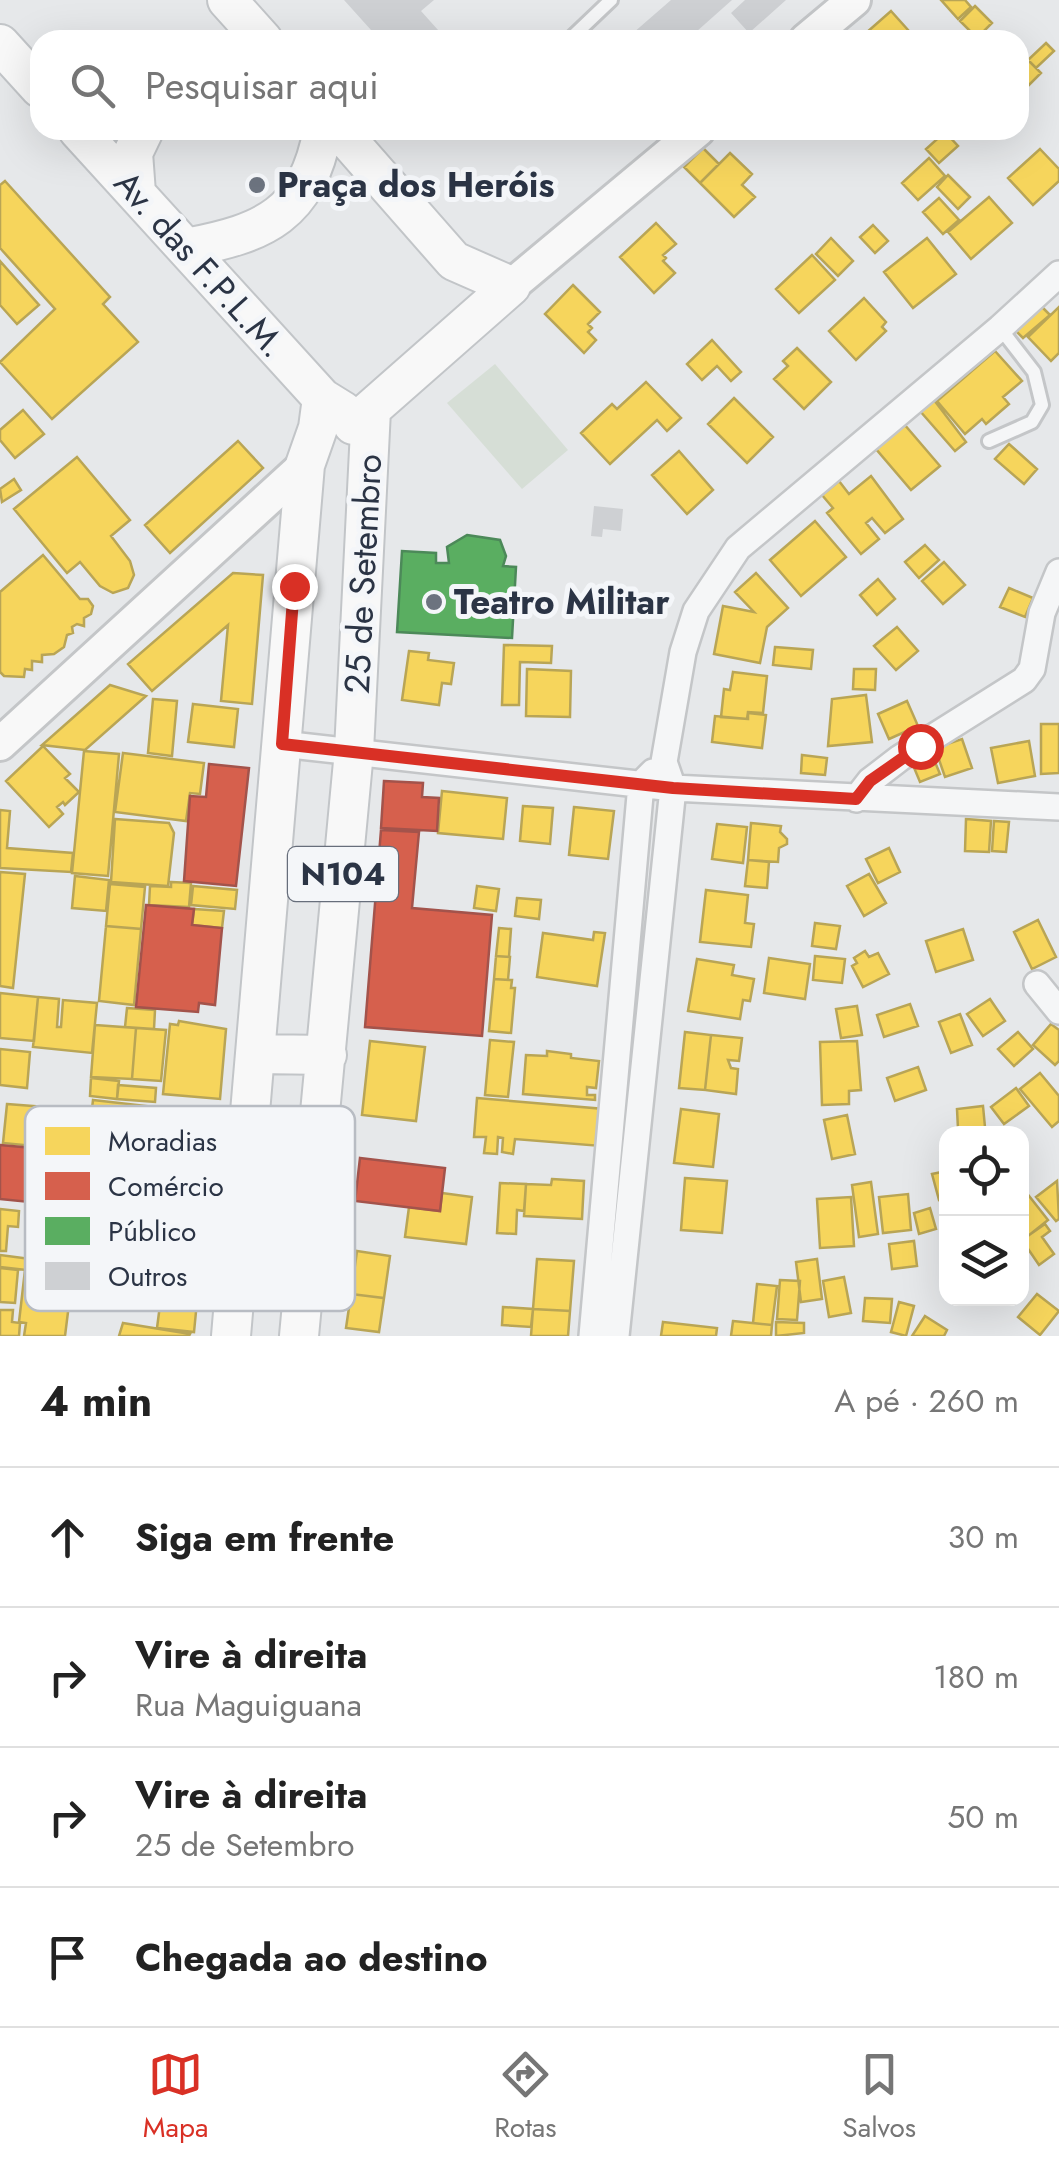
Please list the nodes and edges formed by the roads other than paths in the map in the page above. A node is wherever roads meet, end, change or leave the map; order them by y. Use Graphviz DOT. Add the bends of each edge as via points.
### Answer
graph roads {
  1 [pos="227,0"];
  2 [pos="611,0"];
  3 [pos="854,0"];
  4 [pos="253,30"];
  5 [pos="580,30"];
  6 [pos="818,30"];
  7 [pos="0,44"];
  8 [pos="30,77"];
  9 [pos="87,140"];
  10 [pos="139,140"];
  11 [pos="321,140"];
  12 [pos="348,140"];
  13 [pos="686,140"];
  14 [pos="136,193"];
  15 [pos="186,248"];
  16 [pos="454,260"];
  17 [pos="1059,274"];
  18 [pos="511,286"];
  19 [pos="1000,328"];
  20 [pos="459,330"];
  21 [pos="322,398"];
  22 [pos="371,410"];
  23 [pos="989,441"];
  24 [pos="305,464"];
  25 [pos="1059,572"];
  26 [pos="1047,655"];
  27 [pos="0,744"];
  28 [pos="282,744"];
  29 [pos="354,751"];
  30 [pos="664,762"];
  31 [pos="641,784"];
  32 [pos="673,788"];
  33 [pos="856,799"];
  34 [pos="1059,806"];
  35 [pos="1037,984"];
  36 [pos="1059,1011"];
  37 [pos="256,1054"];
  38 [pos="327,1055"];
  39 [pos="251,1106"];
  40 [pos="322,1106"];
  41 [pos="233,1311"];
  42 [pos="301,1311"];
  43 [pos="231,1336"];
  44 [pos="298,1336"];
  45 [pos="592,1336"];
  46 [pos="616,1336"];
  1 -- 4 [label="main road"];
  2 -- 5 [label="lane"];
  3 -- 6 [label="street"];
  7 -- 8 [label="main road"];
  9 -- 14 [label="main road, Av. das F.P.L.M."];
  10 -- 14 [label="main road" via="133,152"];
  11 -- 15 [label="main road" via="298,198 272,223"];
  12 -- 16 [label="main road"];
  13 -- 18 [label="street"];
  14 -- 15 [label="main road, Av. das F.P.L.M."];
  15 -- 21 [label="main road, Av. das F.P.L.M."];
  16 -- 18 [label="main road"];
  16 -- 20 [label="main road"];
  17 -- 19 [label="street"];
  18 -- 20 [label="main road"];
  19 -- 23 [label="lane" via="1034,372 1042,405 1032,422"];
  19 -- 30 [label="street" via="738,548 696,611"];
  20 -- 22 [label="main road"];
  21 -- 22 [label="main road" via="342,411"];
  21 -- 24 [label="main road, N104"];
  22 -- 24 [label="main road"];
  22 -- 29 [label="main road, 25 de Setembro / N104"];
  24 -- 27 [label="street"];
  24 -- 28 [label="main road, 25 de Setembro / N104"];
  25 -- 26 [label="street" via="1042,613"];
  26 -- 33 [label="street" via="1016,688 900,758"];
  28 -- 29 [label="street"];
  28 -- 37 [label="main road, 25 de Setembro / N104"];
  29 -- 31 [label="street"];
  29 -- 38 [label="main road, 25 de Setembro / N104"];
  30 -- 31 [label="street"];
  30 -- 32 [label="street"];
  31 -- 32 [label="street"];
  31 -- 45 [label="street"];
  32 -- 33 [label="street"];
  32 -- 46 [label="street"];
  33 -- 34 [label="street"];
  35 -- 36 [label="street"];
  37 -- 38 [label="main road"];
  37 -- 39 [label="main road, 25 de Setembro / N104"];
  38 -- 40 [label="main road, 25 de Setembro / N104"];
  41 -- 43 [label="main road, 25 de Setembro / N104"];
  42 -- 44 [label="main road, 25 de Setembro / N104"];
}
